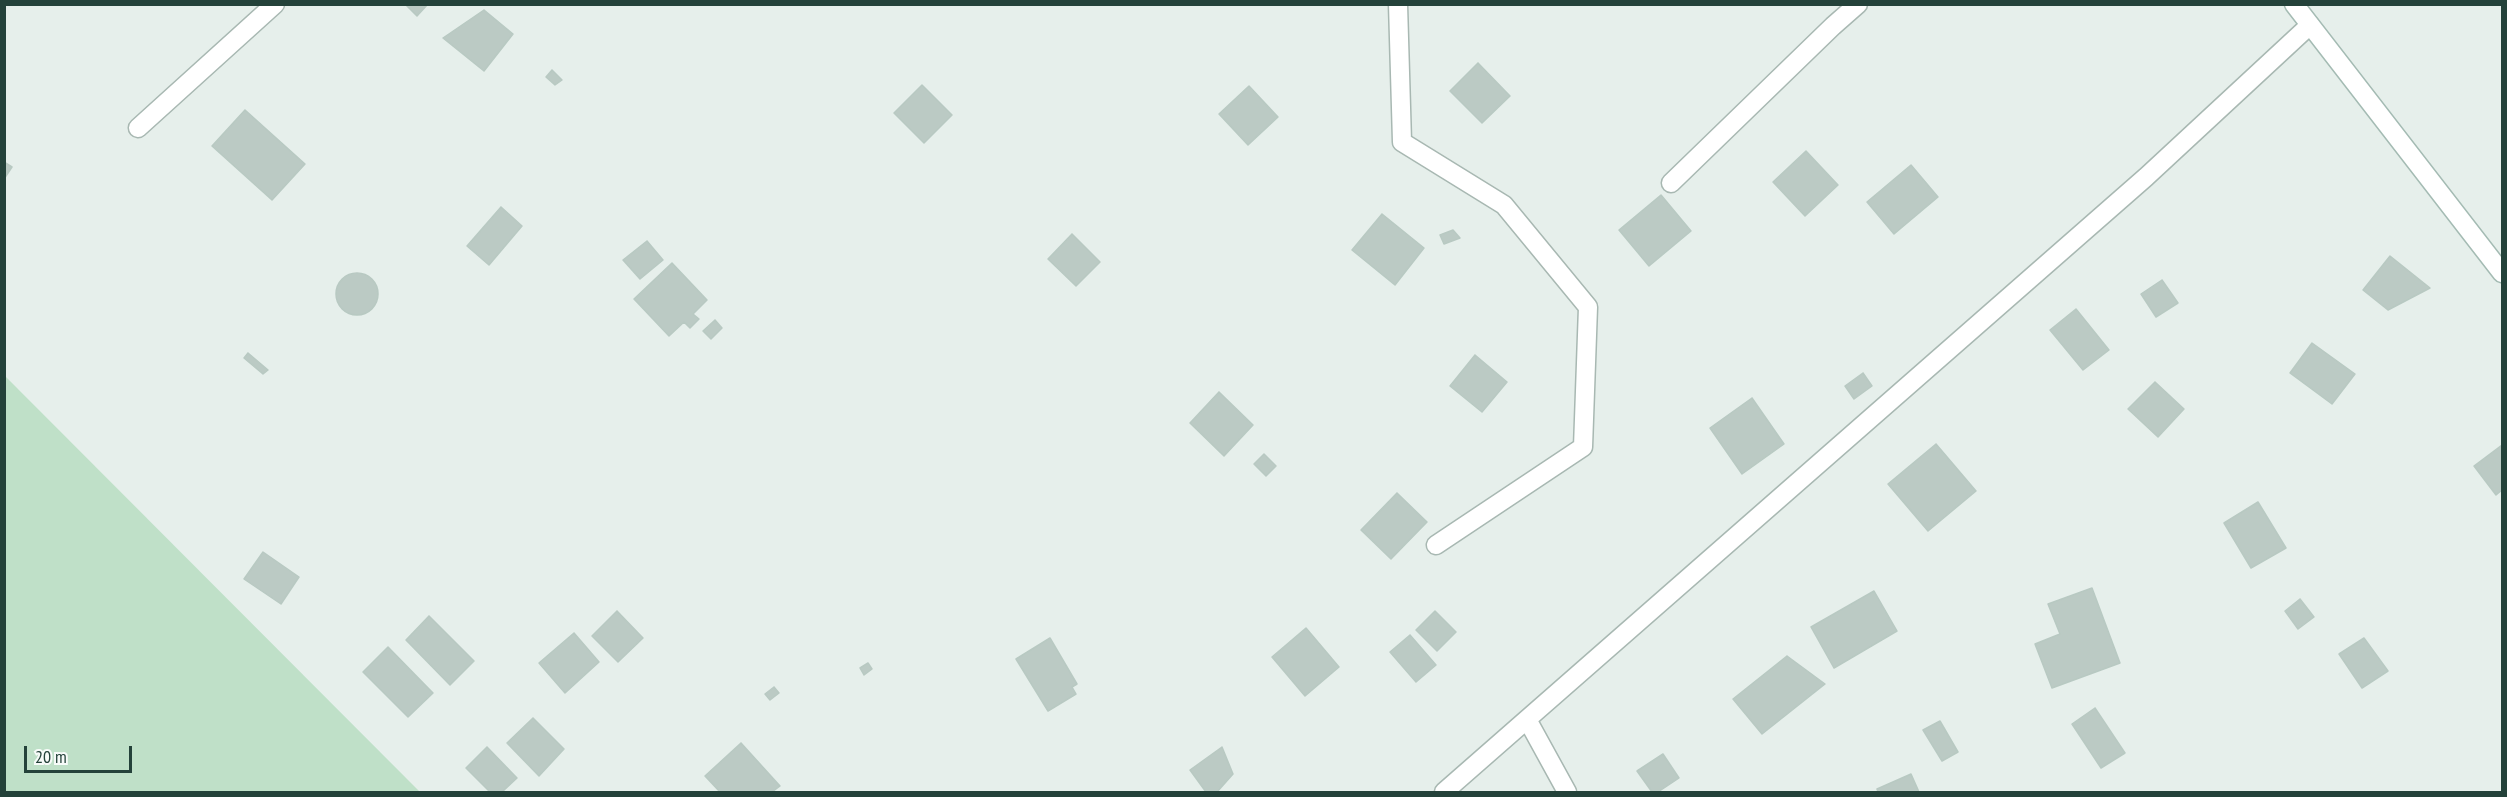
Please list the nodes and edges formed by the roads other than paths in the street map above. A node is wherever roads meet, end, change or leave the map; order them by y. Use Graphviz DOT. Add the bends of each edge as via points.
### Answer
graph roads {
  1 [pos="274,4"];
  2 [pos="1398,4"];
  3 [pos="1858,4"];
  4 [pos="2294,4"];
  5 [pos="2310,25"];
  6 [pos="138,128"];
  7 [pos="1671,183"];
  8 [pos="2502,273"];
  9 [pos="1437,545"];
  10 [pos="1528,721"];
  11 [pos="1444,792"];
  12 [pos="1567,792"];
  1 -- 6 [label="street"];
  2 -- 9 [label="street" via="1402,142 1504,205 1588,307 1582,447"];
  3 -- 7 [label="street"];
  4 -- 5 [label="street"];
  5 -- 8 [label="street"];
  5 -- 10 [label="street" via="2146,177"];
  10 -- 11 [label="street"];
  10 -- 12 [label="street"];
}
